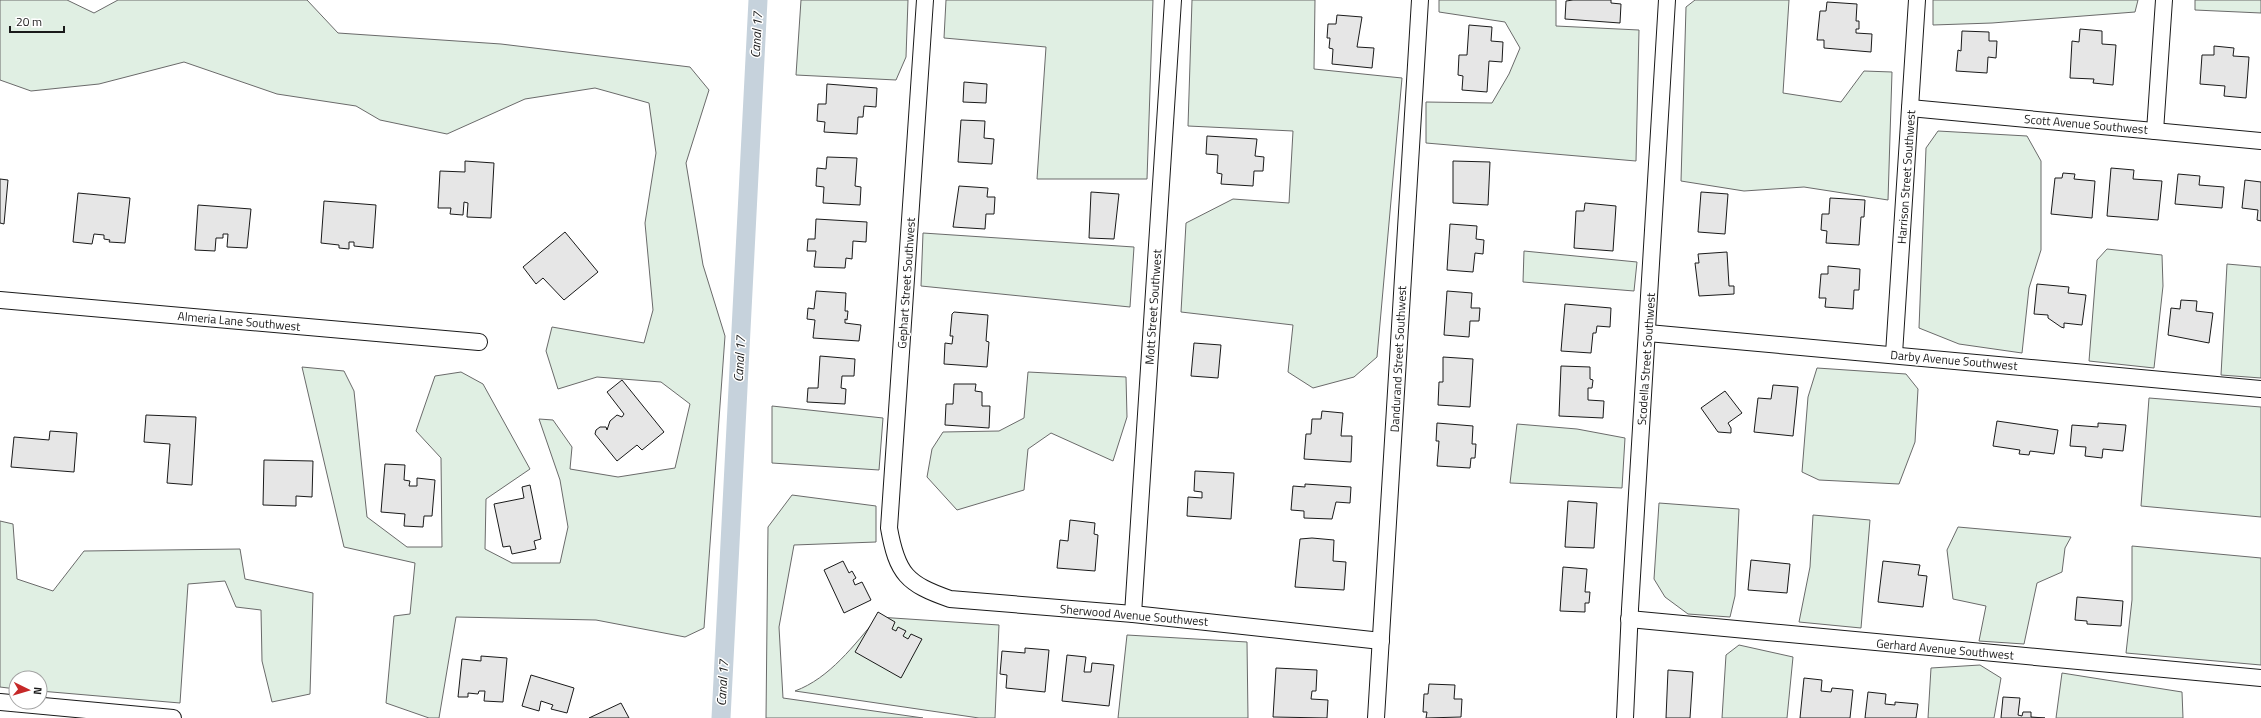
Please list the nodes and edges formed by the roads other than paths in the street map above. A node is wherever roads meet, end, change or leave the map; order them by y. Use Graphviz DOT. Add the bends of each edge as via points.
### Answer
graph roads {
  1 [pos="925,0"];
  2 [pos="1173,0"];
  3 [pos="1420,0"];
  4 [pos="1668,0"];
  5 [pos="1917,0"];
  6 [pos="2164,0"];
  7 [pos="1910,108"];
  8 [pos="2155,131"];
  9 [pos="2261,141"];
  10 [pos="0,300"];
  11 [pos="1648,333"];
  12 [pos="479,342"];
  13 [pos="1894,354"];
  14 [pos="2261,389"];
  15 [pos="899,564"];
  16 [pos="1133,614"];
  17 [pos="1629,619"];
  18 [pos="1381,641"];
  19 [pos="2261,678"];
  20 [pos="0,702"];
  21 [pos="173,718"];
  22 [pos="1376,718"];
  23 [pos="1625,718"];
  1 -- 15 [label="street, Gephart Street Southwest" via="889,528"];
  2 -- 16 [label="street, Mott Street Southwest"];
  3 -- 18 [label="street, Dandurand Street Southwest"];
  4 -- 11 [label="street, Scodella Street Southwest"];
  5 -- 7 [label="street, Harrison Street Southwest"];
  6 -- 8 [label="street"];
  7 -- 8 [label="street, Scott Avenue Southwest"];
  7 -- 13 [label="street, Harrison Street Southwest"];
  8 -- 9 [label="street, Scott Avenue Southwest"];
  10 -- 12 [label="street, Almeria Lane Southwest"];
  11 -- 13 [label="street, Darby Avenue Southwest"];
  11 -- 17 [label="street, Scodella Street Southwest"];
  13 -- 14 [label="street, Darby Avenue Southwest"];
  15 -- 16 [label="street, Sherwood Avenue Southwest" via="906,576 923,589 950,599"];
  16 -- 18 [label="street, Sherwood Avenue Southwest"];
  17 -- 19 [label="street, Gerhard Avenue Southwest"];
  17 -- 23 [label="street, Scodella Street Southwest"];
  18 -- 22 [label="street, Dandurand Street Southwest"];
  20 -- 21 [label="street"];
}
